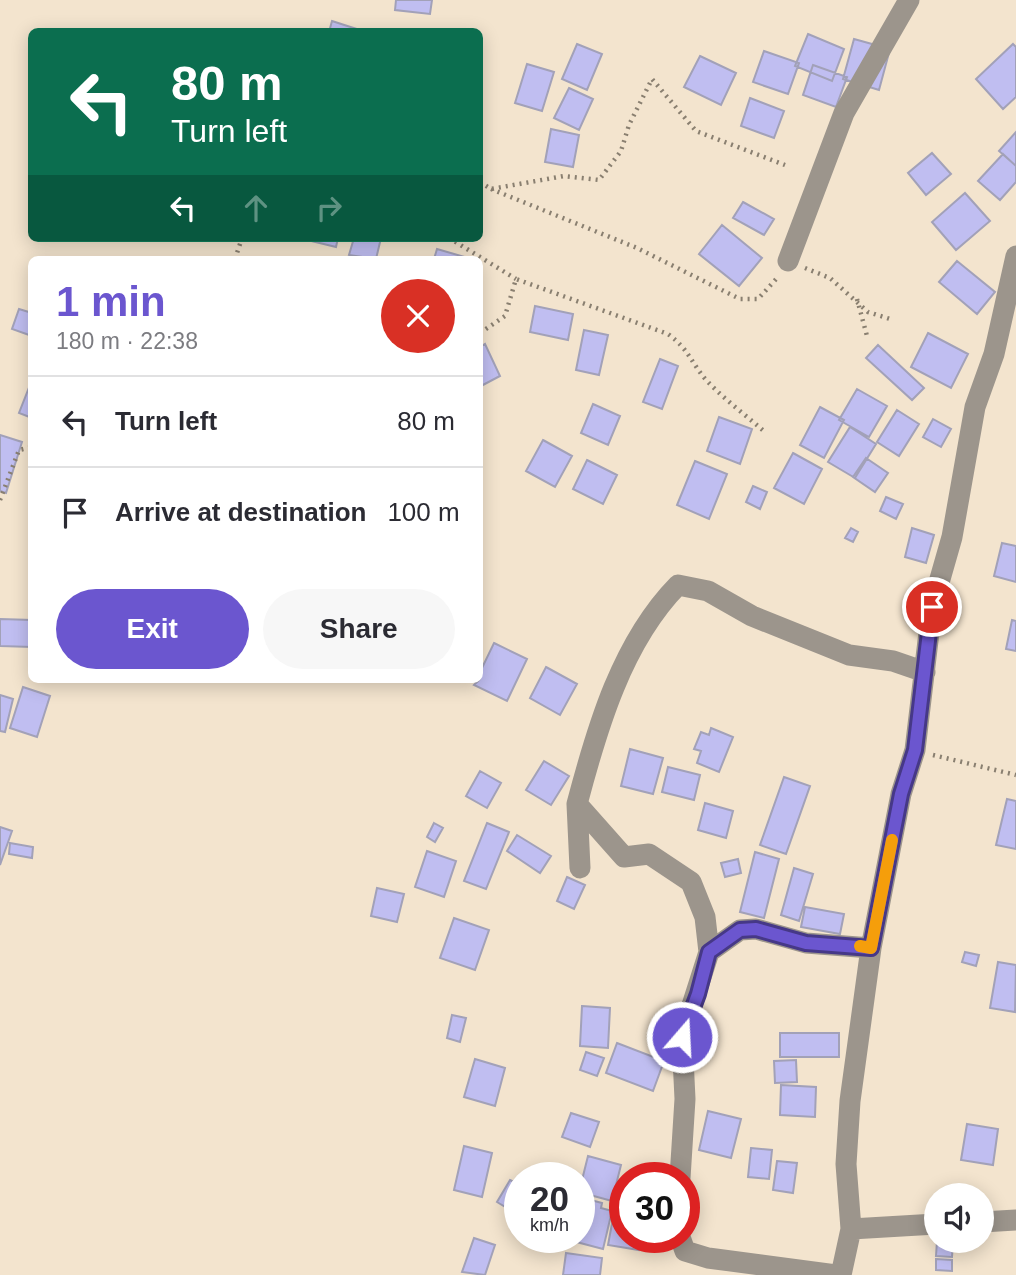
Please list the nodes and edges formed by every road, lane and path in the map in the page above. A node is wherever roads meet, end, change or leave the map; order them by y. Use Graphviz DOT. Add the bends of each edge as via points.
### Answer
graph roads {
  1 [pos="909,0"];
  2 [pos="785,166"];
  3 [pos="483,184"];
  4 [pos="491,189"];
  5 [pos="456,242"];
  6 [pos="479,256"];
  7 [pos="1016,256"];
  8 [pos="483,258"];
  9 [pos="788,261"];
  10 [pos="516,278"];
  11 [pos="856,298"];
  12 [pos="890,318"];
  13 [pos="483,331"];
  14 [pos="867,336"];
  15 [pos="766,433"];
  16 [pos="28,448"];
  17 [pos="0,500"];
  18 [pos="925,672"];
  19 [pos="915,750"];
  20 [pos="1016,775"];
  21 [pos="577,804"];
  22 [pos="580,868"];
  23 [pos="871,948"];
  24 [pos="709,952"];
  25 [pos="681,1162"];
  26 [pos="1016,1220"];
  27 [pos="994,1221"];
  28 [pos="924,1225"];
  29 [pos="851,1229"];
  30 [pos="692,1253"];
  31 [pos="835,1275"];
  32 [pos="841,1275"];
  1 -- 9 [label="street" via="844,113"];
  2 -- 4 [label="path" via="696,131 652,79 621,151 599,180 564,176"];
  3 -- 4 [label="path"];
  4 -- 9 [label="path" via="637,248 740,299 758,299 768,292"];
  5 -- 6 [label="path"];
  7 -- 18 [label="street" via="995,354 975,407 952,537 932,607"];
  8 -- 10 [label="path"];
  9 -- 11 [label="path" via="830,278"];
  10 -- 13 [label="path" via="505,316"];
  10 -- 15 [label="path" via="668,334 686,347 709,383"];
  11 -- 12 [label="path" via="868,312"];
  11 -- 14 [label="path"];
  16 -- 17 [label="path" via="19,450"];
  18 -- 19 [label="street"];
  18 -- 21 [label="street" via="849,655 752,616 708,591 678,585 661,603 599,721"];
  19 -- 20 [label="path"];
  19 -- 23 [label="street" via="901,794"];
  21 -- 22 [label="street"];
  21 -- 24 [label="street" via="624,857 649,854 691,882 705,917"];
  23 -- 24 [label="street" via="806,943 756,929 740,930"];
  23 -- 29 [label="street" via="850,1101 846,1164"];
  24 -- 25 [label="street" via="682,1037"];
  26 -- 27 [label="street"];
  28 -- 29 [label="street"];
  29 -- 32 [label="street"];
  30 -- 31 [label="street"];
}
